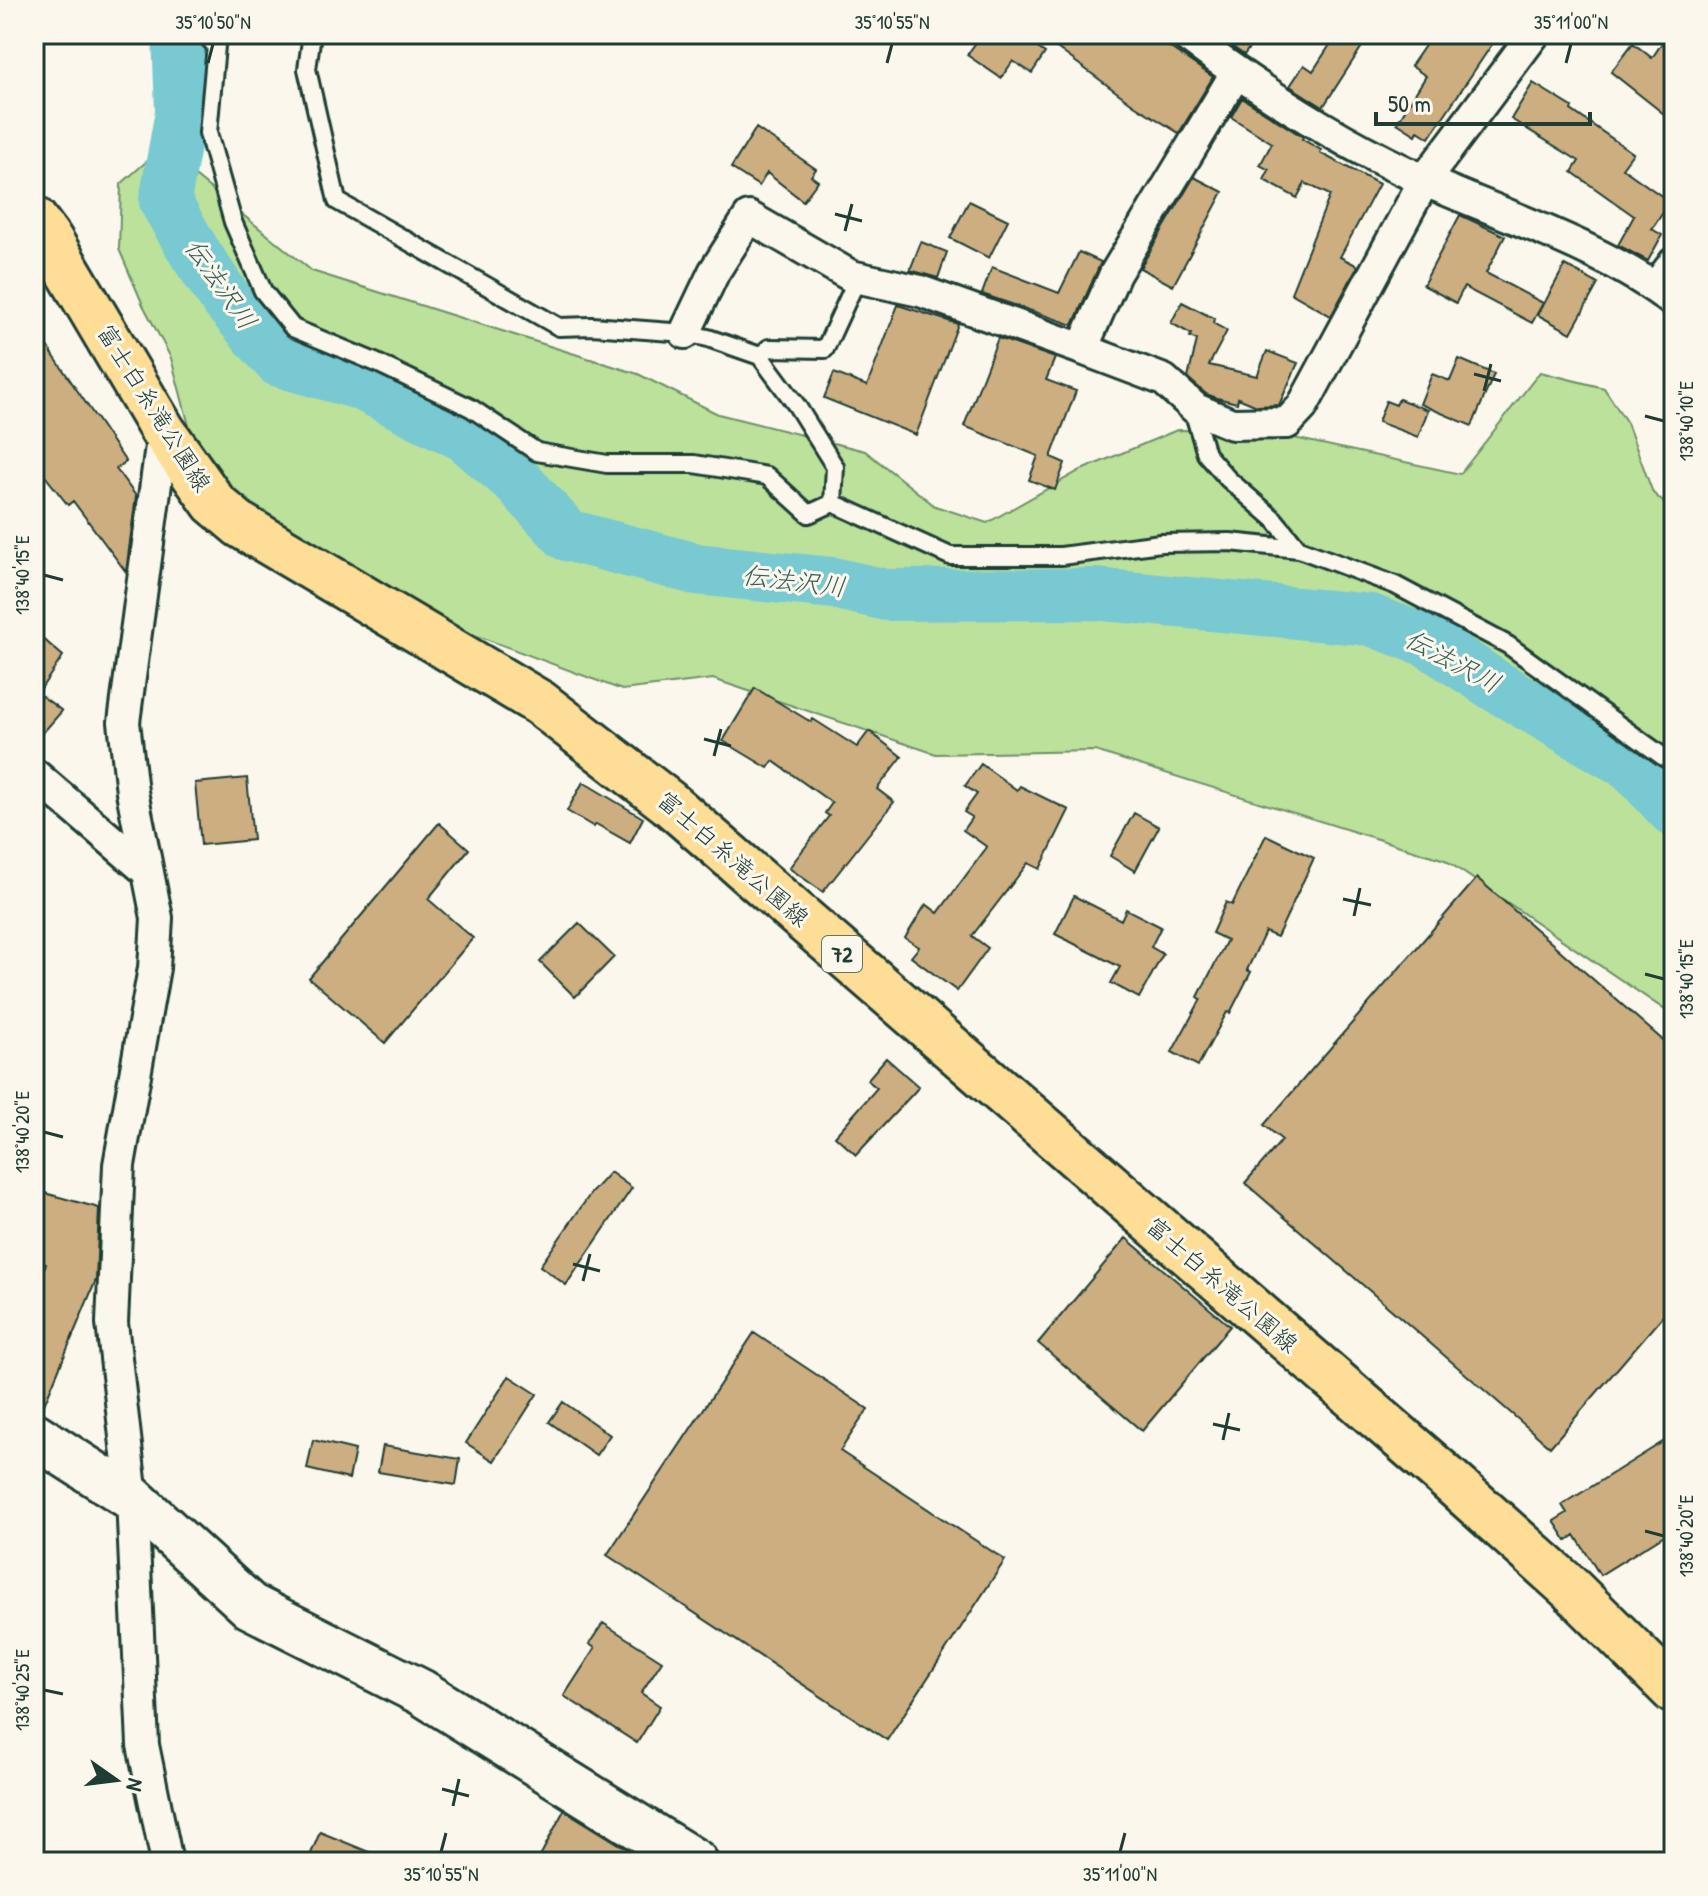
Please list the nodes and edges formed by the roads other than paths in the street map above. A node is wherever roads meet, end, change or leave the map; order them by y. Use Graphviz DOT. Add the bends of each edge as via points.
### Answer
graph roads {
  1 [pos="205,34"];
  2 [pos="312,34"];
  3 [pos="1184,34"];
  4 [pos="1534,34"];
  5 [pos="1236,73"];
  6 [pos="1424,181"];
  7 [pos="34,219"];
  8 [pos="1674,263"];
  9 [pos="858,277"];
  10 [pos="1665,294"];
  11 [pos="685,333"];
  12 [pos="1082,349"];
  13 [pos="760,356"];
  14 [pos="1191,405"];
  15 [pos="163,431"];
  16 [pos="833,503"];
  17 [pos="1299,549"];
  18 [pos="1665,758"];
  19 [pos="34,774"];
  20 [pos="148,872"];
  21 [pos="34,1435"];
  22 [pos="132,1498"];
  23 [pos="1674,1691"];
  24 [pos="173,1859"];
  25 [pos="695,1862"];
  1 -- 16 [label="lane" via="216,46 208,133 233,222 263,291 293,328 471,408 537,452 607,464 694,464 767,476 809,514"];
  2 -- 11 [label="lane" via="307,69 337,201 559,327"];
  3 -- 5 [label="street"];
  4 -- 6 [label="street"];
  5 -- 6 [label="street"];
  5 -- 12 [label="street" via="1115,274"];
  6 -- 10 [label="street" via="1599,256"];
  6 -- 14 [label="street" via="1302,407 1287,423 1232,424"];
  7 -- 15 [label="main road, 富士白糸滝公園線 / 72"];
  8 -- 10 [label="street"];
  9 -- 11 [label="street" via="749,217 714,272"];
  9 -- 12 [label="street" via="920,291"];
  9 -- 13 [label="lane" via="825,349 769,348"];
  11 -- 13 [label="lane"];
  12 -- 14 [label="street" via="1164,380"];
  13 -- 16 [label="lane" via="835,467"];
  14 -- 17 [label="lane" via="1206,454"];
  15 -- 20 [label="street" via="124,722"];
  15 -- 23 [label="main road, 富士白糸滝公園線 / 72" via="214,503 240,525 540,703 669,803 1446,1477"];
  16 -- 17 [label="lane" via="950,556 1061,556 1161,543"];
  17 -- 18 [label="lane" via="1395,585 1508,645"];
  19 -- 20 [label="street"];
  20 -- 22 [label="street" via="157,918 154,968 119,1165 112,1323"];
  21 -- 22 [label="street"];
  22 -- 24 [label="street" via="143,1745"];
  22 -- 25 [label="street" via="250,1606 421,1692"];
}
